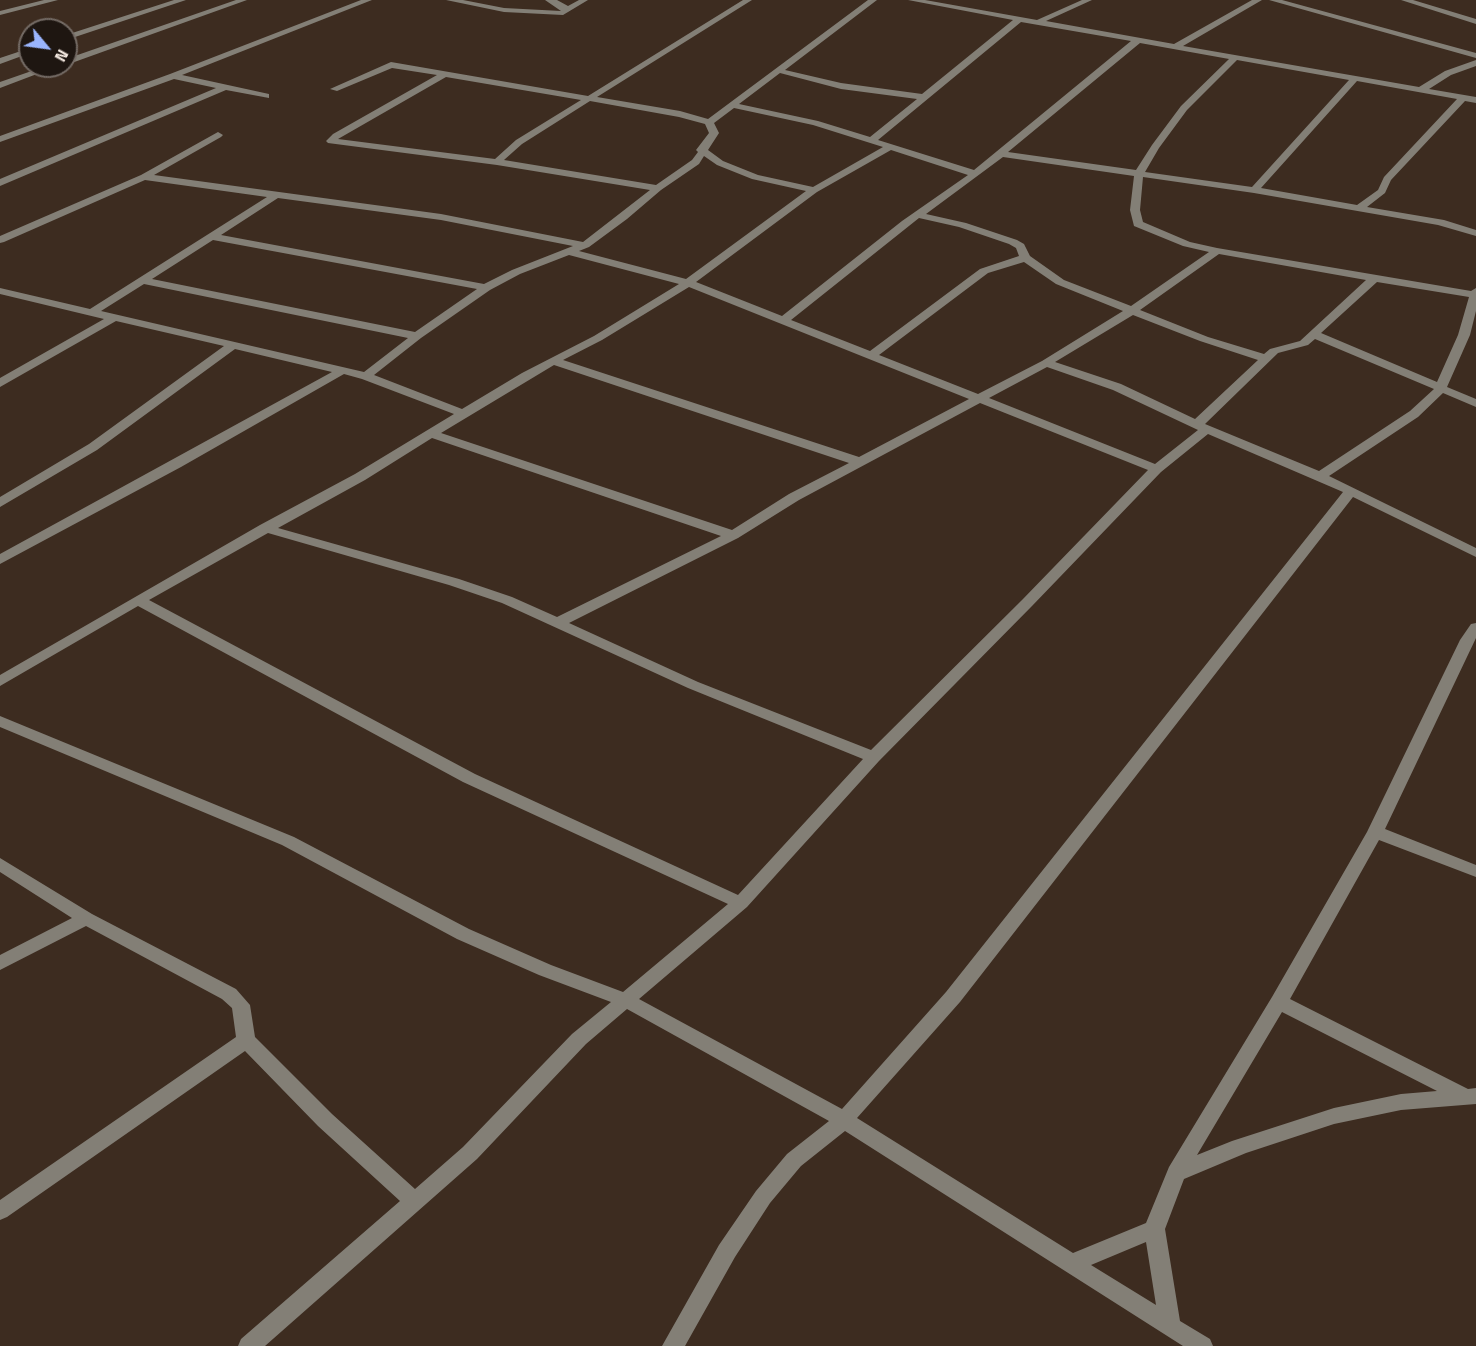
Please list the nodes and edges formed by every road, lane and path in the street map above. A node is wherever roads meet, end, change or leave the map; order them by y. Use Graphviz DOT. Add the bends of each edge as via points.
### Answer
graph roads {
  1 [pos="54,0"];
  2 [pos="182,0"];
  3 [pos="243,0"];
  4 [pos="368,0"];
  5 [pos="450,0"];
  6 [pos="549,0"];
  7 [pos="584,0"];
  8 [pos="748,0"];
  9 [pos="873,0"];
  10 [pos="912,0"];
  11 [pos="1088,0"];
  12 [pos="1258,0"];
  13 [pos="1273,0"];
  14 [pos="1405,0"];
  15 [pos="568,10"];
  16 [pos="0,13"];
  17 [pos="1019,19"];
  18 [pos="1038,22"];
  19 [pos="1476,22"];
  20 [pos="78,34"];
  21 [pos="1138,40"];
  22 [pos="1175,46"];
  23 [pos="18,54"];
  24 [pos="1476,56"];
  25 [pos="78,58"];
  26 [pos="1234,58"];
  27 [pos="0,60"];
  28 [pos="1476,63"];
  29 [pos="776,70"];
  30 [pos="445,74"];
  31 [pos="173,76"];
  32 [pos="20,78"];
  33 [pos="1355,78"];
  34 [pos="0,85"];
  35 [pos="225,87"];
  36 [pos="334,89"];
  37 [pos="1421,90"];
  38 [pos="266,96"];
  39 [pos="925,97"];
  40 [pos="1463,98"];
  41 [pos="586,99"];
  42 [pos="1476,100"];
  43 [pos="733,105"];
  44 [pos="709,122"];
  45 [pos="218,135"];
  46 [pos="0,139"];
  47 [pos="872,140"];
  48 [pos="890,147"];
  49 [pos="701,150"];
  50 [pos="1001,154"];
  51 [pos="497,162"];
  52 [pos="976,174"];
  53 [pos="1139,174"];
  54 [pos="144,177"];
  55 [pos="0,183"];
  56 [pos="658,188"];
  57 [pos="814,190"];
  58 [pos="1254,190"];
  59 [pos="1382,191"];
  60 [pos="278,194"];
  61 [pos="1359,208"];
  62 [pos="918,215"];
  63 [pos="1404,216"];
  64 [pos="1476,221"];
  65 [pos="1440,222"];
  66 [pos="1476,233"];
  67 [pos="211,236"];
  68 [pos="0,240"];
  69 [pos="585,245"];
  70 [pos="1217,251"];
  71 [pos="570,252"];
  72 [pos="1025,258"];
  73 [pos="1373,279"];
  74 [pos="141,280"];
  75 [pos="688,283"];
  76 [pos="486,288"];
  77 [pos="0,291"];
  78 [pos="1475,293"];
  79 [pos="1132,309"];
  80 [pos="92,312"];
  81 [pos="115,317"];
  82 [pos="784,320"];
  83 [pos="1313,334"];
  84 [pos="417,336"];
  85 [pos="1470,336"];
  86 [pos="233,345"];
  87 [pos="872,355"];
  88 [pos="1266,359"];
  89 [pos="553,361"];
  90 [pos="1046,363"];
  91 [pos="341,371"];
  92 [pos="366,376"];
  93 [pos="1,381"];
  94 [pos="1440,390"];
  95 [pos="980,398"];
  96 [pos="1476,404"];
  97 [pos="465,414"];
  98 [pos="1203,426"];
  99 [pos="432,434"];
  100 [pos="860,462"];
  101 [pos="1156,470"];
  102 [pos="1320,476"];
  103 [pos="1352,490"];
  104 [pos="0,503"];
  105 [pos="265,528"];
  106 [pos="733,535"];
  107 [pos="1476,553"];
  108 [pos="0,560"];
  109 [pos="138,600"];
  110 [pos="557,623"];
  111 [pos="1473,635"];
  112 [pos="0,681"];
  113 [pos="2,725"];
  114 [pos="873,757"];
  115 [pos="1375,832"];
  116 [pos="0,864"];
  117 [pos="1476,871"];
  118 [pos="741,903"];
  119 [pos="87,918"];
  120 [pos="0,963"];
  121 [pos="625,1000"];
  122 [pos="1279,1002"];
  123 [pos="246,1040"];
  124 [pos="1473,1098"];
  125 [pos="844,1120"];
  126 [pos="1176,1173"];
  127 [pos="414,1201"];
  128 [pos="0,1211"];
  129 [pos="1154,1229"];
  130 [pos="1073,1263"];
  131 [pos="1170,1324"];
  132 [pos="249,1346"];
  133 [pos="673,1346"];
  134 [pos="1202,1346"];
  1 -- 16 [label="street"];
  2 -- 20 [label="street"];
  3 -- 25 [label="street"];
  4 -- 31 [label="street"];
  5 -- 15 [label="street" via="525,12"];
  6 -- 15 [label="street"];
  7 -- 15 [label="street"];
  8 -- 41 [label="street"];
  9 -- 29 [label="street"];
  10 -- 17 [label="street"];
  11 -- 18 [label="street"];
  12 -- 22 [label="street"];
  13 -- 24 [label="street"];
  14 -- 19 [label="street"];
  17 -- 18 [label="street"];
  17 -- 39 [label="street"];
  18 -- 21 [label="street"];
  21 -- 22 [label="street"];
  21 -- 50 [label="street"];
  22 -- 26 [label="street"];
  23 -- 27 [label="street"];
  26 -- 33 [label="street"];
  26 -- 53 [label="street" via="1184,108"];
  28 -- 37 [label="street" via="1448,73"];
  29 -- 39 [label="street" via="841,86"];
  29 -- 43 [label="street"];
  30 -- 36 [label="street" via="391,65"];
  30 -- 41 [label="street"];
  30 -- 51 [label="street" via="331,141"];
  31 -- 35 [label="street"];
  31 -- 46 [label="street"];
  32 -- 34 [label="street"];
  33 -- 37 [label="street"];
  33 -- 58 [label="street"];
  35 -- 38 [label="street"];
  35 -- 55 [label="street"];
  37 -- 40 [label="street"];
  39 -- 47 [label="street"];
  40 -- 42 [label="street"];
  40 -- 59 [label="street" via="1387,179"];
  41 -- 44 [label="street"];
  41 -- 51 [label="street" via="519,142"];
  43 -- 44 [label="street"];
  43 -- 47 [label="street"];
  44 -- 49 [label="street" via="714,133"];
  45 -- 54 [label="street"];
  47 -- 48 [label="street"];
  48 -- 52 [label="street"];
  48 -- 57 [label="street"];
  49 -- 56 [label="street" via="692,165"];
  49 -- 57 [label="street" via="720,164 755,177"];
  50 -- 52 [label="street"];
  50 -- 53 [label="street"];
  51 -- 56 [label="street"];
  52 -- 62 [label="street"];
  53 -- 58 [label="street"];
  53 -- 70 [label="street" via="1135,210 1138,224 1178,241"];
  54 -- 60 [label="street"];
  54 -- 68 [label="street"];
  56 -- 69 [label="street"];
  57 -- 75 [label="street"];
  58 -- 61 [label="street"];
  59 -- 61 [label="street"];
  59 -- 63 [label="street"];
  60 -- 67 [label="street"];
  60 -- 69 [label="street" via="441,217"];
  61 -- 63 [label="street"];
  62 -- 72 [label="street" via="1013,242 1020,246"];
  62 -- 82 [label="street"];
  63 -- 65 [label="street"];
  64 -- 65 [label="street"];
  65 -- 66 [label="street"];
  67 -- 74 [label="street"];
  67 -- 76 [label="street"];
  69 -- 71 [label="street"];
  70 -- 73 [label="street"];
  70 -- 79 [label="street"];
  71 -- 75 [label="street"];
  71 -- 76 [label="street"];
  72 -- 79 [label="street" via="1060,282"];
  72 -- 87 [label="street" via="984,271"];
  73 -- 78 [label="street"];
  73 -- 83 [label="street"];
  74 -- 80 [label="street"];
  74 -- 84 [label="street"];
  75 -- 82 [label="street"];
  75 -- 89 [label="street"];
  76 -- 84 [label="street"];
  77 -- 80 [label="street"];
  78 -- 85 [label="street"];
  79 -- 88 [label="street"];
  79 -- 90 [label="street"];
  80 -- 81 [label="street"];
  81 -- 86 [label="street"];
  81 -- 93 [label="street"];
  82 -- 87 [label="street"];
  83 -- 88 [label="street" via="1304,343 1274,351"];
  83 -- 94 [label="street"];
  84 -- 92 [label="street"];
  85 -- 94 [label="street"];
  86 -- 91 [label="street"];
  86 -- 104 [label="street" via="111,435"];
  87 -- 95 [label="street"];
  88 -- 98 [label="street"];
  89 -- 97 [label="street"];
  89 -- 100 [label="street"];
  90 -- 95 [label="street"];
  90 -- 98 [label="street" via="1117,387"];
  91 -- 92 [label="street"];
  91 -- 108 [label="street"];
  92 -- 97 [label="street"];
  94 -- 96 [label="street"];
  94 -- 102 [label="street" via="1414,414"];
  95 -- 100 [label="street"];
  95 -- 101 [label="street"];
  97 -- 99 [label="street"];
  98 -- 101 [label="street"];
  98 -- 102 [label="street"];
  99 -- 105 [label="street"];
  99 -- 106 [label="street"];
  100 -- 106 [label="street"];
  101 -- 114 [label="street"];
  102 -- 103 [label="street"];
  103 -- 107 [label="street"];
  103 -- 125 [label="street" via="953,998"];
  105 -- 109 [label="street"];
  105 -- 110 [label="street" via="454,582"];
  106 -- 110 [label="street"];
  109 -- 112 [label="street"];
  109 -- 118 [label="street" via="468,778"];
  110 -- 114 [label="street" via="693,686"];
  111 -- 115 [label="street"];
  113 -- 121 [label="street" via="288,841 464,934"];
  114 -- 118 [label="street"];
  115 -- 117 [label="street"];
  115 -- 122 [label="street"];
  116 -- 119 [label="street"];
  118 -- 121 [label="street"];
  119 -- 120 [label="street"];
  119 -- 123 [label="street" via="229,994 241,1005"];
  121 -- 125 [label="street"];
  121 -- 127 [label="street" via="579,1039 470,1152"];
  122 -- 124 [label="street"];
  122 -- 126 [label="street"];
  123 -- 127 [label="street" via="325,1120"];
  123 -- 128 [label="street"];
  124 -- 126 [label="street" via="1401,1102 1334,1116 1239,1147"];
  125 -- 130 [label="street"];
  125 -- 133 [label="street" via="794,1160 763,1197"];
  126 -- 129 [label="street"];
  127 -- 132 [label="street"];
  129 -- 130 [label="street"];
  129 -- 131 [label="street"];
  130 -- 131 [label="street"];
  131 -- 134 [label="street"];
}
